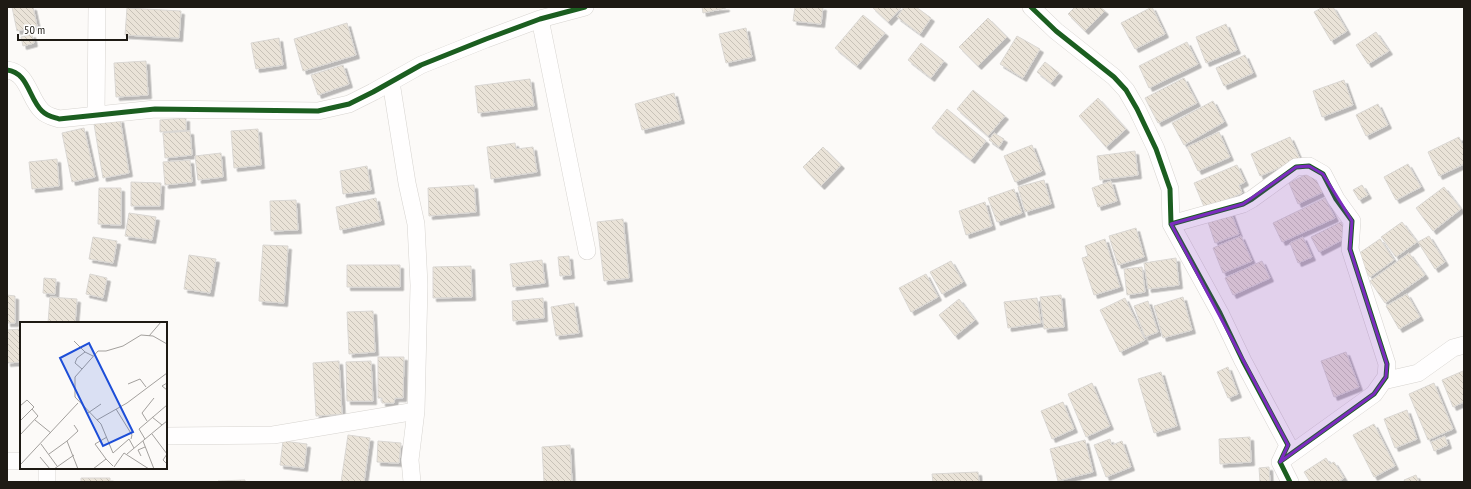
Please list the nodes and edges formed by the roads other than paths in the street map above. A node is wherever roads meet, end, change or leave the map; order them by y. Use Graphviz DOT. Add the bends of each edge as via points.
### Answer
graph roads {
  1 [pos="97,7"];
  2 [pos="585,7"];
  3 [pos="1031,7"];
  4 [pos="540,19"];
  5 [pos="7,70"];
  6 [pos="391,82"];
  7 [pos="96,115"];
  8 [pos="1171,224"];
  9 [pos="587,251"];
  10 [pos="1464,345"];
  11 [pos="1383,381"];
  12 [pos="416,411"];
  13 [pos="167,436"];
  14 [pos="7,461"];
  15 [pos="20,461"];
  16 [pos="1280,462"];
  17 [pos="47,469"];
  18 [pos="47,482"];
  19 [pos="412,482"];
  20 [pos="1290,482"];
  1 -- 7 [label="street"];
  2 -- 4 [label="street"];
  3 -- 8 [label="street" via="1126,90 1146,125 1170,189"];
  4 -- 6 [label="street" via="421,66"];
  4 -- 9 [label="street"];
  5 -- 7 [label="street" via="20,75 42,111 49,116 59,119"];
  6 -- 7 [label="street" via="349,104 318,111 155,109"];
  6 -- 12 [label="street" via="416,224 419,285"];
  8 -- 11 [label="street" via="1243,204 1296,167 1309,166 1323,174 1336,199 1352,221 1350,249 1387,364 1386,377"];
  8 -- 16 [label="street" via="1288,445"];
  10 -- 11 [label="street" via="1453,348 1418,373"];
  11 -- 16 [label="street" via="1374,394"];
  12 -- 13 [label="street" via="273,435"];
  12 -- 19 [label="street" via="410,460"];
  14 -- 15 [label="street"];
  16 -- 20 [label="street"];
  17 -- 18 [label="street"];
}
